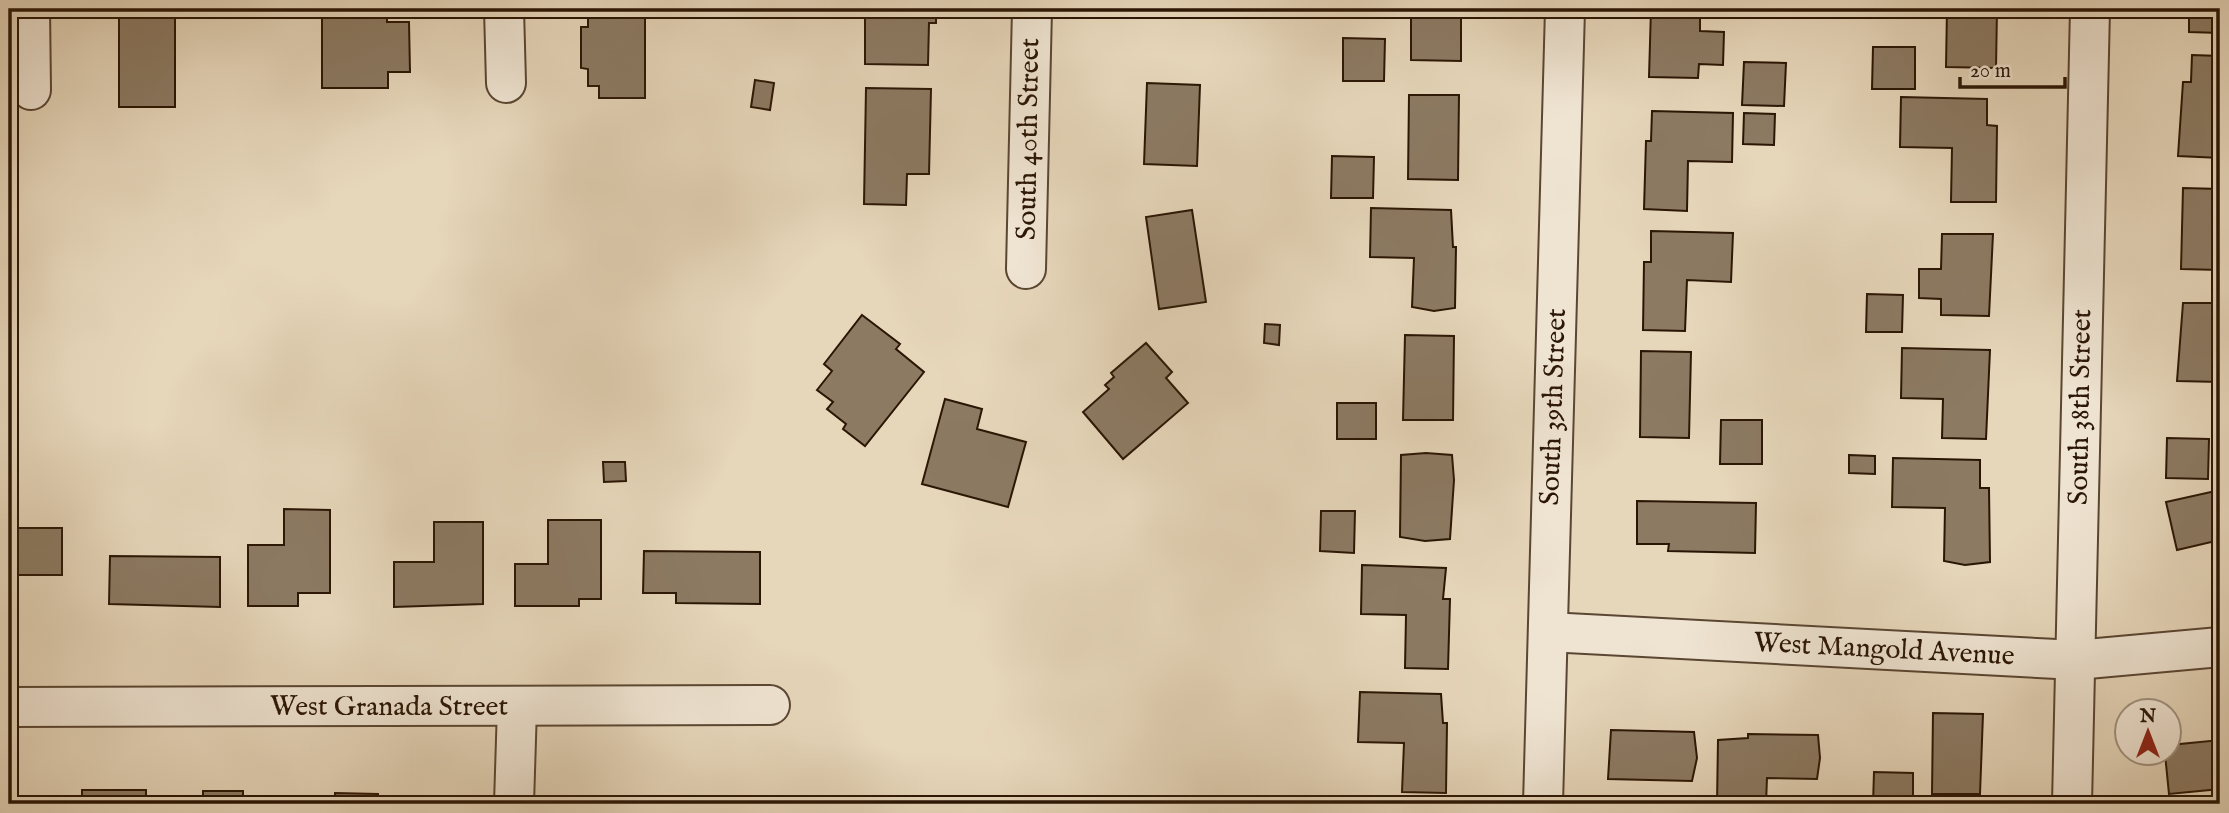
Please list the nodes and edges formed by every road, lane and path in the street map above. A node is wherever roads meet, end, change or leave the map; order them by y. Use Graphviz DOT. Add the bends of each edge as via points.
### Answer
graph roads {
  1 [pos="30,9"];
  2 [pos="504,9"];
  3 [pos="1032,9"];
  4 [pos="1565,9"];
  5 [pos="2090,9"];
  6 [pos="506,83"];
  7 [pos="31,90"];
  8 [pos="1026,269"];
  9 [pos="1548,632"];
  10 [pos="2220,647"];
  11 [pos="2076,660"];
  12 [pos="770,705"];
  13 [pos="9,707"];
  14 [pos="517,707"];
  15 [pos="514,804"];
  16 [pos="1543,804"];
  17 [pos="2073,804"];
  1 -- 7 [label="street"];
  2 -- 6 [label="street"];
  3 -- 8 [label="street, South 40th Street"];
  4 -- 9 [label="street, South 39th Street"];
  5 -- 11 [label="street, South 38th Street"];
  9 -- 11 [label="street, West Mangold Avenue"];
  9 -- 16 [label="street, South 39th Street"];
  10 -- 11 [label="street, West Mangold Avenue"];
  11 -- 17 [label="street, South 38th Street"];
  12 -- 14 [label="street, West Granada Street"];
  13 -- 14 [label="street, West Granada Street"];
  14 -- 15 [label="street"];
}
